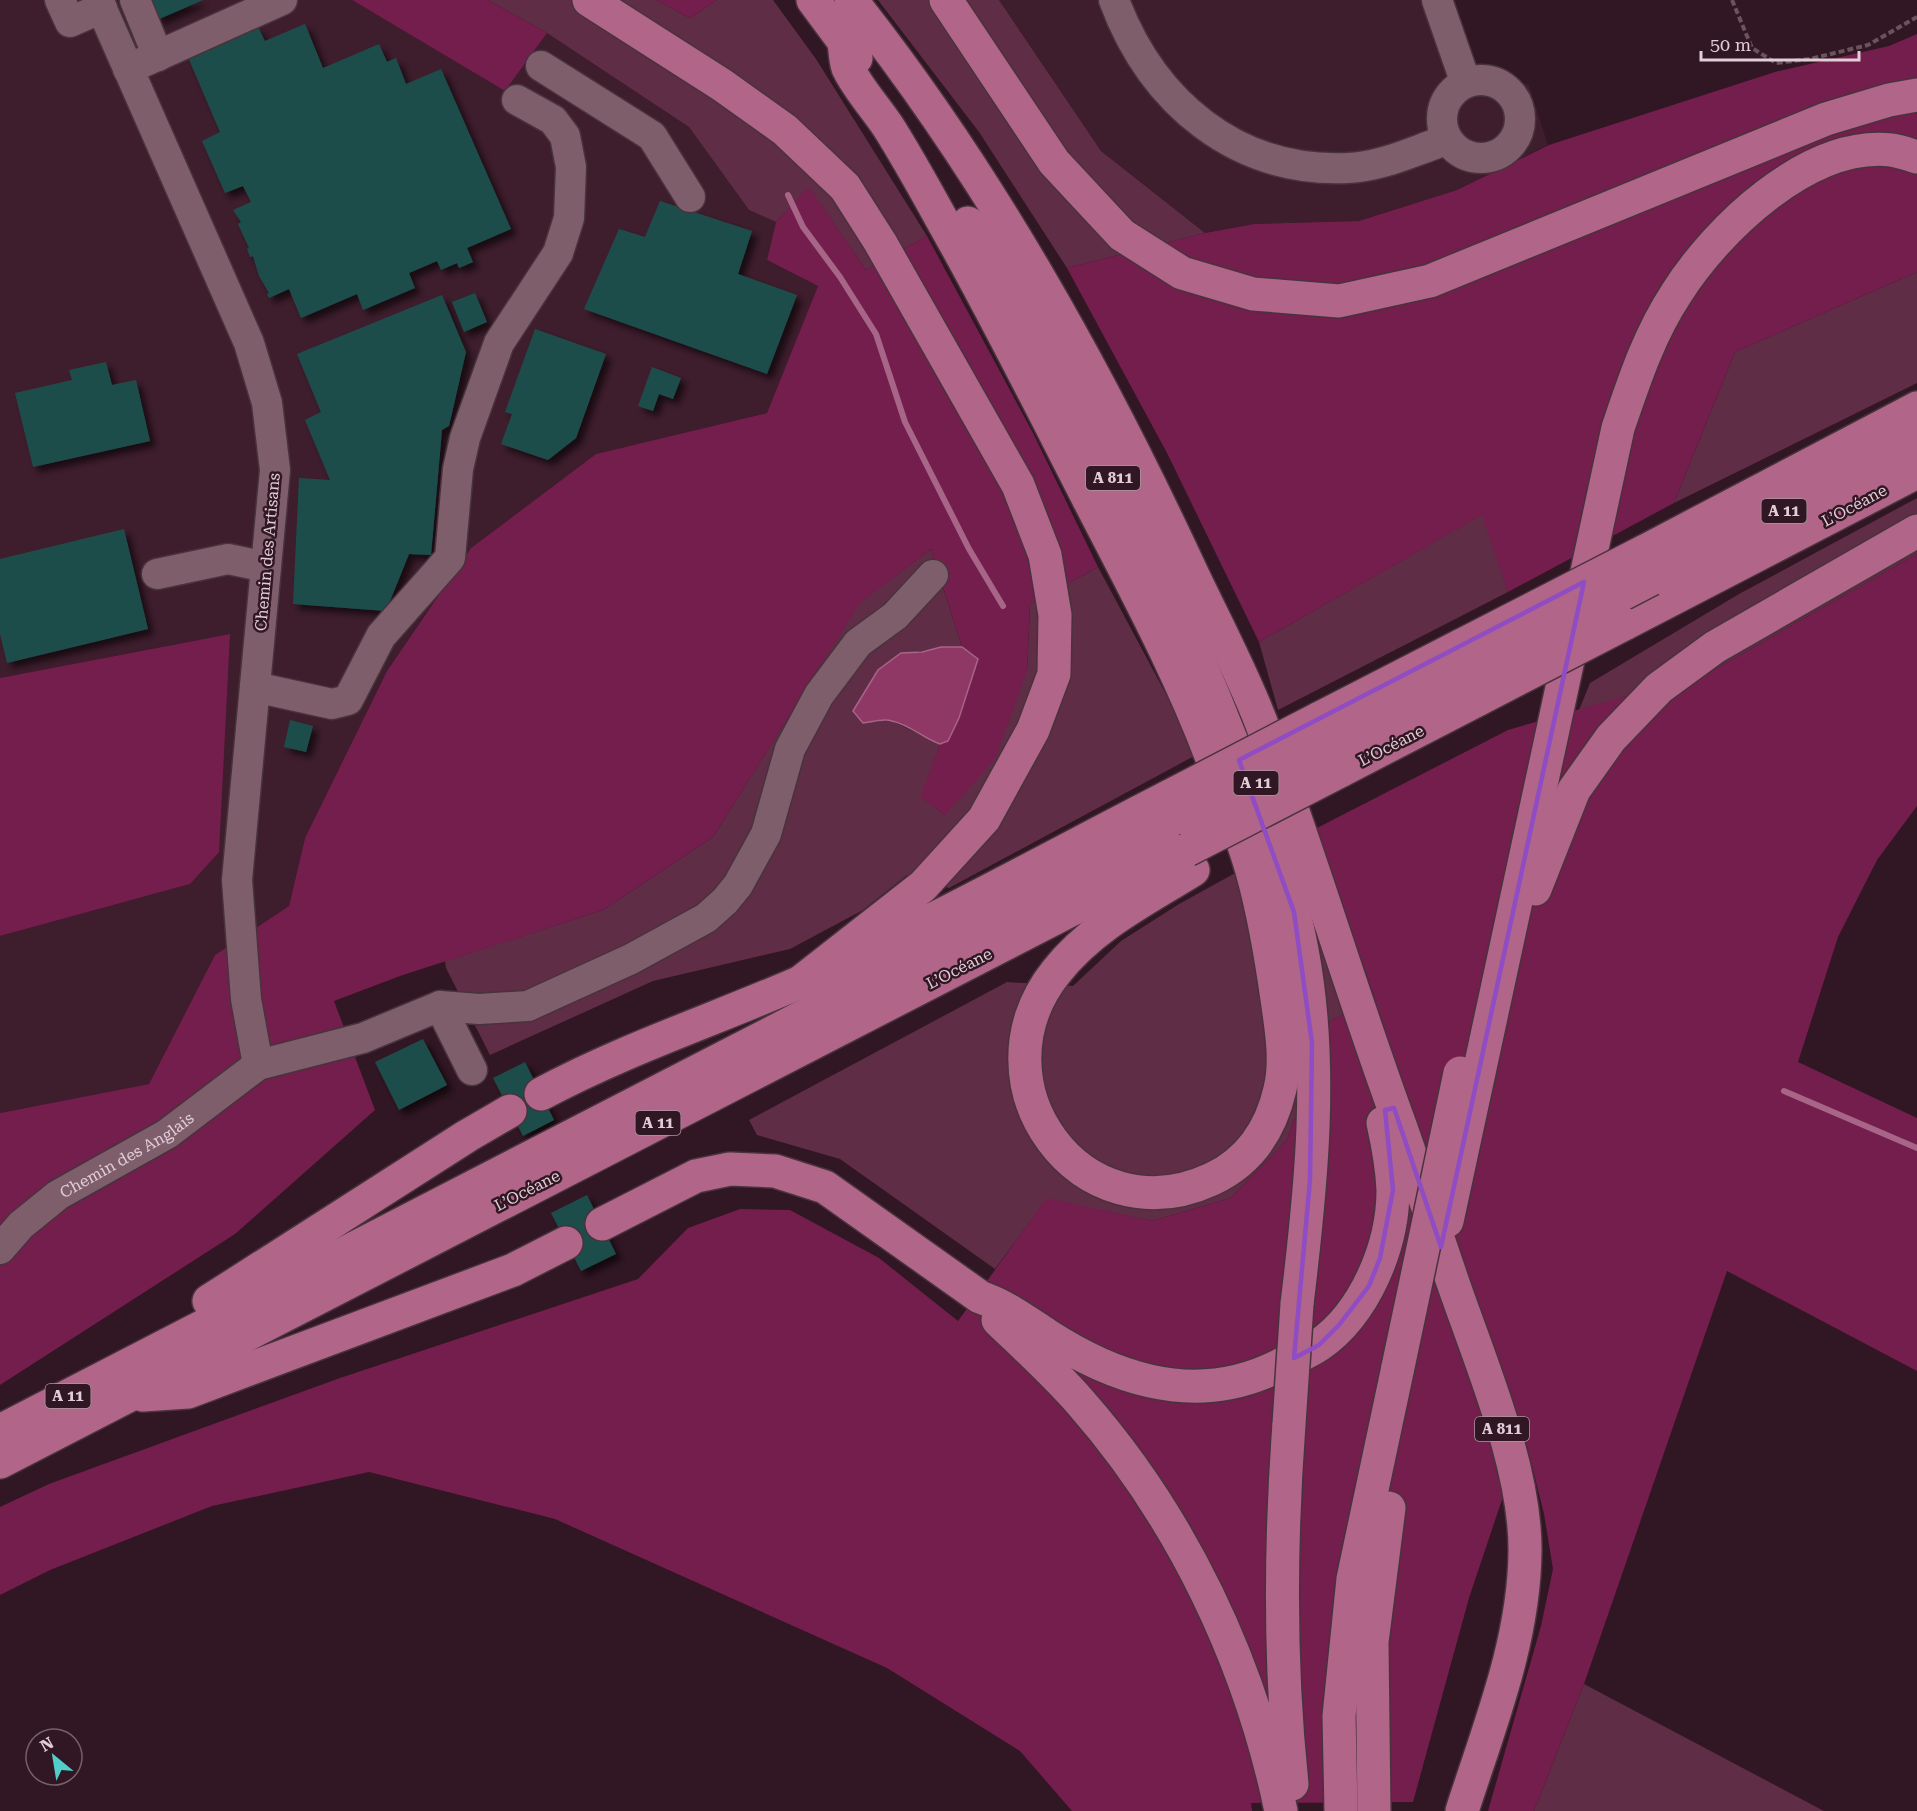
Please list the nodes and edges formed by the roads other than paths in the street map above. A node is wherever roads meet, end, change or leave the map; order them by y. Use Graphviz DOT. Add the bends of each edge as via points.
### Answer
graph roads {
  1 [pos="60,0"];
  2 [pos="135,0"];
  3 [pos="282,0"];
  4 [pos="589,0"];
  5 [pos="813,0"];
  6 [pos="851,0"];
  7 [pos="946,0"];
  8 [pos="1114,0"];
  9 [pos="1437,0"];
  10 [pos="100,4"];
  11 [pos="844,41"];
  12 [pos="159,56"];
  13 [pos="541,66"];
  14 [pos="129,69"];
  15 [pos="1465,81"];
  16 [pos="1917,95"];
  17 [pos="517,100"];
  18 [pos="603,105"];
  19 [pos="1917,107"];
  20 [pos="564,136"];
  21 [pos="1445,141"];
  22 [pos="1917,157"];
  23 [pos="690,197"];
  24 [pos="1917,408"];
  25 [pos="1917,442"];
  26 [pos="1917,472"];
  27 [pos="1917,531"];
  28 [pos="1648,565"];
  29 [pos="266,567"];
  30 [pos="157,574"];
  31 [pos="933,575"];
  32 [pos="1470,672"];
  33 [pos="255,687"];
  34 [pos="1328,746"];
  35 [pos="1184,834"];
  36 [pos="1505,947"];
  37 [pos="802,981"];
  38 [pos="440,1006"];
  39 [pos="1376,1057"];
  40 [pos="258,1065"];
  41 [pos="472,1070"];
  42 [pos="1468,1080"];
  43 [pos="541,1094"];
  44 [pos="510,1111"];
  45 [pos="602,1224"];
  46 [pos="566,1243"];
  47 [pos="0,1249"];
  48 [pos="980,1297"];
  49 [pos="137,1361"];
  50 [pos="1407,1369"];
  51 [pos="129,1395"];
  52 [pos="0,1431"];
  53 [pos="0,1462"];
  54 [pos="1281,1811"];
  55 [pos="1295,1811"];
  56 [pos="1341,1811"];
  57 [pos="1374,1811"];
  58 [pos="1462,1811"];
  1 -- 10 [label="street" via="70,22"];
  2 -- 12 [label="street"];
  3 -- 12 [label="street"];
  4 -- 37 [label="highway" via="722,85 784,130 845,187 1018,485 1045,555 1055,615 1054,674 1033,730 984,819 923,886"];
  5 -- 11 [label="highway, A 811"];
  6 -- 39 [label="highway, A 811" via="962,155 1053,303 1114,413 1260,718"];
  7 -- 16 [label="highway" via="1054,162 1122,235 1182,273 1253,294 1339,301 1430,281 1826,119"];
  8 -- 21 [label="street" via="1159,84 1223,140 1307,166 1349,168 1386,162"];
  9 -- 15 [label="street"];
  10 -- 14 [label="street, Chemin des Artisans"];
  11 -- 35 [label="highway" via="847,66 889,128 974,277 1165,648 1208,746 1264,917 1282,1035 1282,1083 1272,1118 1254,1147 1229,1171 1181,1190 1128,1190 1104,1182 1053,1143 1029,1098 1024,1046 1030,1017 1053,974"];
  11 -- 55 [label="highway, A 811, bridge" via="985,250 1121,494 1215,697 1277,857 1294,912 1303,953 1312,1043 1310,1180 1297,1304 1280,1624"];
  12 -- 14 [label="street"];
  13 -- 18 [label="street"];
  14 -- 29 [label="street, Chemin des Artisans" via="249,343 267,404 275,470"];
  15 -- 21 [label="street" via="1444,108"];
  15 -- 21 [label="street" via="1498,84 1517,108 1513,142 1504,151 1479,158"];
  17 -- 20 [label="street" via="553,120"];
  18 -- 20 [label="street"];
  18 -- 23 [label="street" via="652,136"];
  19 -- 42 [label="highway" via="1876,117 1825,138 1786,158 1750,184 1688,245 1647,306 1626,348 1591,460"];
  20 -- 33 [label="street" via="571,167 569,218 558,254 499,342 465,438 458,469 450,558 381,636 348,700 332,704"];
  22 -- 36 [label="highway" via="1891,150 1842,154 1783,183 1744,214 1701,258 1675,294 1652,337 1618,428"];
  24 -- 28 [label="highway"];
  25 -- 28 [label="highway, L’Océane / A 11"];
  26 -- 32 [label="highway, L’Océane / A 11, bridge" via="1624,624"];
  27 -- 36 [label="highway" via="1715,647 1633,713 1574,790 1518,938"];
  28 -- 32 [label="highway, L’Océane / A 11, bridge"];
  29 -- 30 [label="street" via="228,559"];
  29 -- 33 [label="street, Chemin des Artisans"];
  31 -- 38 [label="street" via="895,616 858,644 819,695 790,749 766,834 738,885 713,913 631,959 528,1006"];
  32 -- 34 [label="highway, L’Océane / A 11"];
  33 -- 40 [label="street, Chemin des Artisans" via="237,880 246,999"];
  34 -- 35 [label="highway, L’Océane / A 11, bridge"];
  34 -- 35 [label="highway, L’Océane / A 11, bridge" via="1246,820"];
  35 -- 37 [label="highway" via="878,946"];
  35 -- 49 [label="highway, L’Océane / A 11"];
  35 -- 51 [label="highway, L’Océane / A 11"];
  36 -- 42 [label="highway"];
  37 -- 43 [label="highway" via="593,1066"];
  38 -- 40 [label="street" via="363,1038"];
  38 -- 41 [label="street"];
  39 -- 48 [label="highway" via="1372,1079 1389,1160 1391,1216 1369,1286 1319,1345 1244,1381 1183,1386 1151,1382 1092,1360 1004,1305"];
  39 -- 58 [label="highway, A 811" via="1490,1390 1524,1526 1517,1631"];
  40 -- 47 [label="street, Chemin des Anglais" via="167,1134 58,1195 21,1225"];
  42 -- 50 [label="highway, bridge"];
  44 -- 49 [label="highway" via="240,1283 176,1319"];
  45 -- 48 [label="highway" via="696,1176 730,1169 775,1171 825,1187"];
  46 -- 51 [label="highway" via="513,1270 188,1392"];
  48 -- 54 [label="highway" via="992,1314 1081,1402 1138,1475 1188,1556 1237,1661 1260,1727"];
  49 -- 52 [label="highway, L’Océane / A 11"];
  50 -- 56 [label="highway" via="1353,1580 1339,1716"];
  50 -- 57 [label="highway" via="1372,1642"];
  51 -- 53 [label="highway, L’Océane / A 11"];
}
